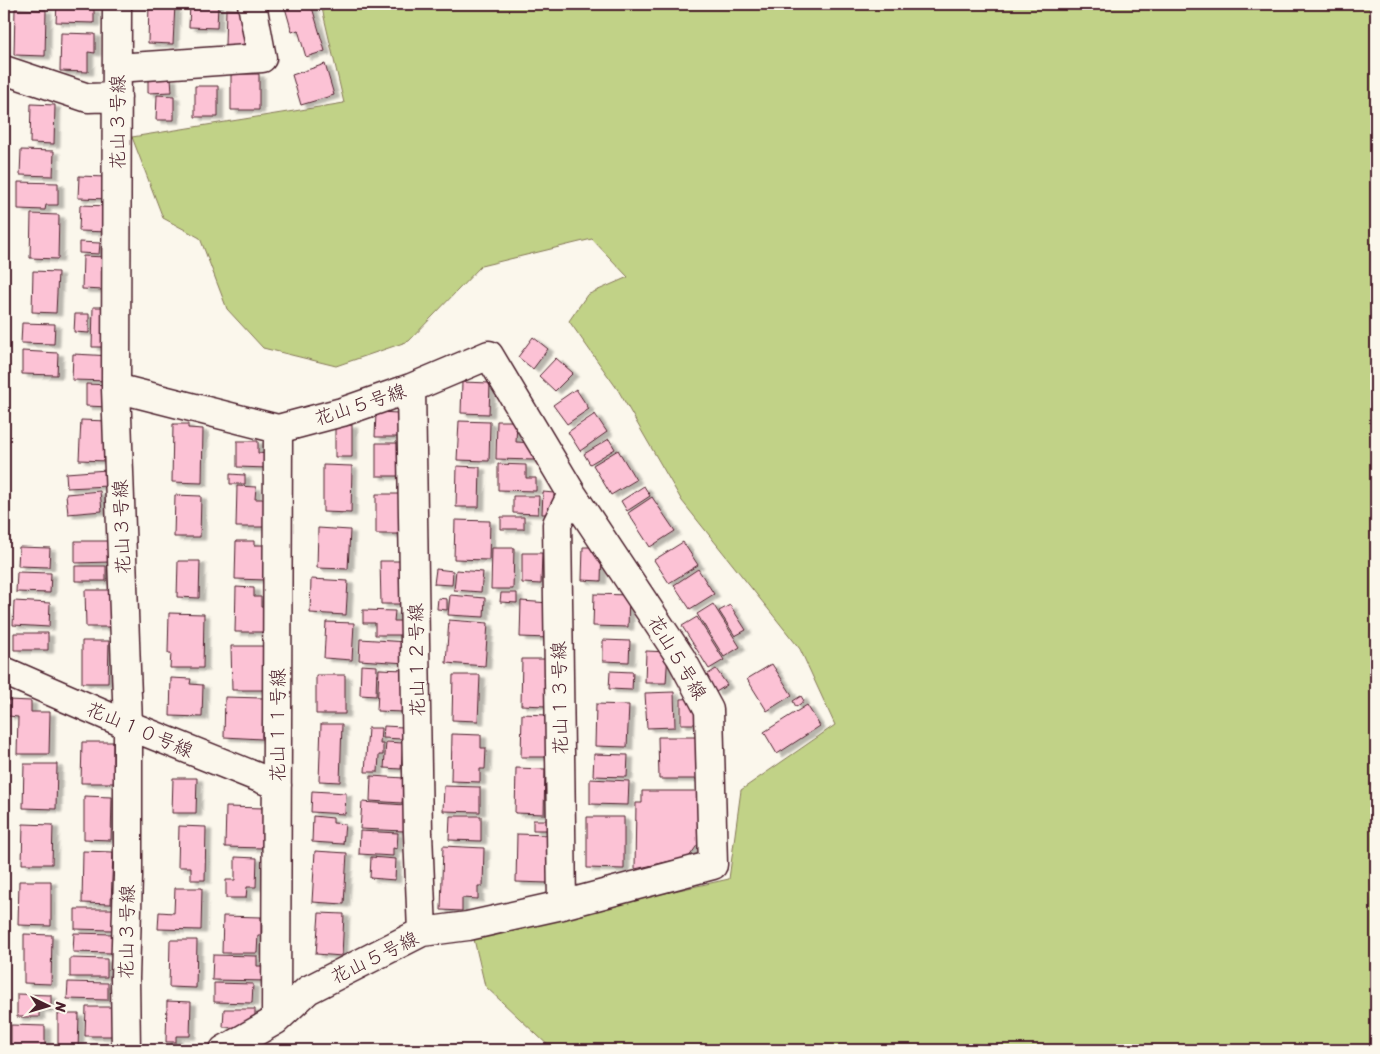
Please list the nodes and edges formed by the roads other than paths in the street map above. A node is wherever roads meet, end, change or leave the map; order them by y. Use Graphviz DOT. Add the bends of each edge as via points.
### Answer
graph roads {
  1 [pos="117,4"];
  2 [pos="252,4"];
  3 [pos="117,68"];
  4 [pos="4,70"];
  5 [pos="117,97"];
  6 [pos="116,388"];
  7 [pos="411,388"];
  8 [pos="278,429"];
  9 [pos="572,494"];
  10 [pos="4,671"];
  11 [pos="128,725"];
  12 [pos="277,785"];
  13 [pos="562,905"];
  14 [pos="422,932"];
  15 [pos="276,1020"];
  16 [pos="126,1050"];
  17 [pos="224,1050"];
  1 -- 3 [label="street, 花山３号線"];
  2 -- 3 [label="street" via="262,58"];
  3 -- 5 [label="street, 花山３号線"];
  4 -- 5 [label="street" via="88,98"];
  5 -- 6 [label="street, 花山３号線"];
  6 -- 8 [label="street, 花山５号線"];
  6 -- 11 [label="street, 花山３号線"];
  7 -- 8 [label="street, 花山５号線" via="342,412"];
  7 -- 9 [label="street, 花山５号線" via="488,355"];
  7 -- 14 [label="street, 花山１２号線"];
  8 -- 12 [label="street, 花山１１号線"];
  9 -- 13 [label="street, 花山１３号線" via="557,524"];
  9 -- 13 [label="street, 花山５号線" via="681,658 709,710 713,865"];
  10 -- 11 [label="street, 花山１０号線"];
  11 -- 12 [label="street, 花山１０号線"];
  11 -- 16 [label="street, 花山３号線"];
  12 -- 15 [label="street, 花山１１号線"];
  13 -- 14 [label="street, 花山５号線" via="468,926"];
  14 -- 15 [label="street, 花山５号線" via="308,990"];
  15 -- 17 [label="street, 花山５号線"];
}
